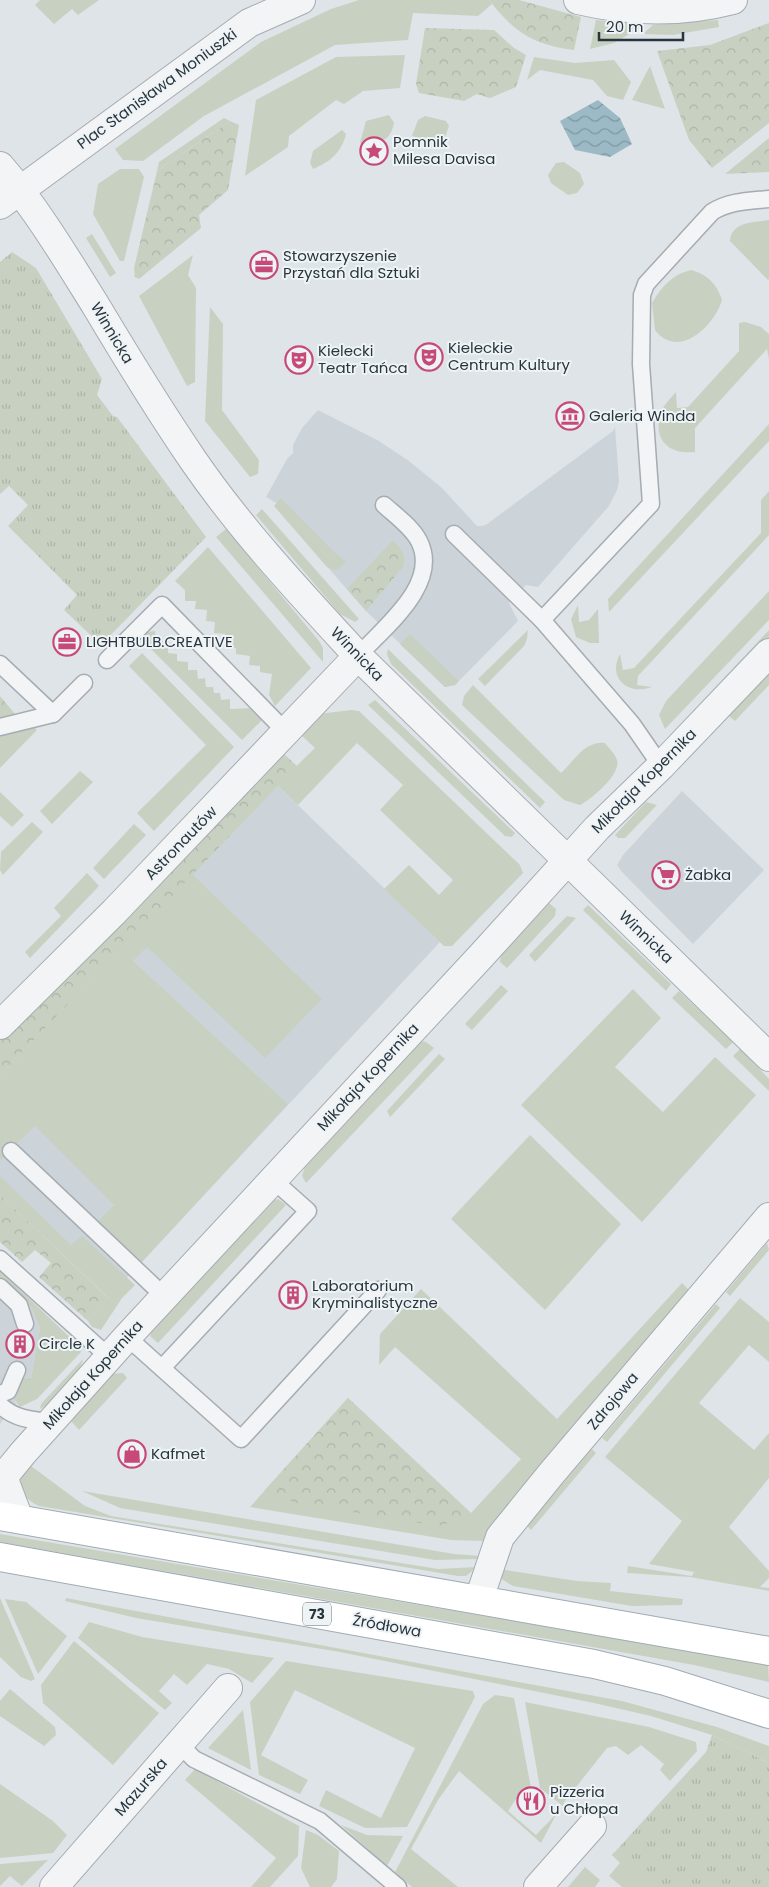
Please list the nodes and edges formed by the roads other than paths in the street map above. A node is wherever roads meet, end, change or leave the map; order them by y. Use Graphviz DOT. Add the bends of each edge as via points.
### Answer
graph roads {
  1 [pos="301,0"];
  2 [pos="578,0"];
  3 [pos="733,0"];
  4 [pos="0,166"];
  5 [pos="10,197"];
  6 [pos="769,199"];
  7 [pos="384,505"];
  8 [pos="454,534"];
  9 [pos="542,620"];
  10 [pos="769,652"];
  11 [pos="358,656"];
  12 [pos="107,660"];
  13 [pos="0,664"];
  14 [pos="84,683"];
  15 [pos="53,714"];
  16 [pos="0,727"];
  17 [pos="287,733"];
  18 [pos="662,766"];
  19 [pos="568,860"];
  20 [pos="0,1026"];
  21 [pos="769,1057"];
  22 [pos="10,1151"];
  23 [pos="272,1179"];
  24 [pos="769,1217"];
  25 [pos="0,1259"];
  26 [pos="0,1287"];
  27 [pos="378,1290"];
  28 [pos="165,1297"];
  29 [pos="25,1324"];
  30 [pos="127,1337"];
  31 [pos="109,1357"];
  32 [pos="162,1368"];
  33 [pos="17,1370"];
  34 [pos="0,1394"];
  35 [pos="0,1405"];
  36 [pos="51,1422"];
  37 [pos="3,1470"];
  38 [pos="9,1517"];
  39 [pos="0,1557"];
  40 [pos="479,1599"];
  41 [pos="769,1650"];
  42 [pos="228,1688"];
  43 [pos="769,1714"];
  44 [pos="179,1744"];
  45 [pos="592,1826"];
  46 [pos="54,1887"];
  47 [pos="398,1887"];
  48 [pos="538,1887"];
  1 -- 5 [label="street, Plac Stanisława Moniuszki" via="248,23"];
  2 -- 3 [label="street" via="629,9 685,8"];
  4 -- 5 [label="street, Winnicka"];
  5 -- 11 [label="street, Winnicka" via="66,256 140,380 193,459 254,540"];
  6 -- 9 [label="lane" via="738,202 712,212 646,284 642,295 641,364 651,504"];
  7 -- 11 [label="lane" via="419,541 424,570 416,591"];
  8 -- 9 [label="lane"];
  9 -- 18 [label="lane" via="632,724"];
  10 -- 18 [label="street, Mikołaja Kopernika"];
  11 -- 17 [label="street, Astronautów"];
  11 -- 19 [label="street, Winnicka"];
  12 -- 17 [label="lane" via="162,605"];
  13 -- 15 [label="lane"];
  14 -- 15 [label="lane"];
  15 -- 16 [label="lane"];
  17 -- 20 [label="street, Astronautów"];
  18 -- 19 [label="street, Mikołaja Kopernika"];
  19 -- 21 [label="street, Winnicka"];
  19 -- 23 [label="street, Mikołaja Kopernika"];
  22 -- 28 [label="lane"];
  23 -- 28 [label="street, Mikołaja Kopernika"];
  23 -- 32 [label="lane" via="308,1211"];
  24 -- 40 [label="street, Zdrojowa" via="500,1537"];
  25 -- 31 [label="lane"];
  26 -- 29 [label="lane" via="19,1305"];
  27 -- 32 [label="lane" via="241,1439"];
  28 -- 30 [label="street, Mikołaja Kopernika"];
  30 -- 31 [label="street, Mikołaja Kopernika"];
  30 -- 32 [label="lane"];
  31 -- 36 [label="street, Mikołaja Kopernika"];
  33 -- 34 [label="lane" via="8,1391"];
  35 -- 36 [label="lane" via="9,1414 24,1420"];
  36 -- 37 [label="street, Mikołaja Kopernika"];
  37 -- 38 [label="street, Mikołaja Kopernika"];
  38 -- 40 [label="main road"];
  39 -- 43 [label="main road, Źródłowa / 73" via="602,1666 665,1680"];
  40 -- 41 [label="main road"];
  42 -- 44 [label="street, Mazurska"];
  44 -- 46 [label="street, Mazurska"];
  44 -- 47 [label="lane" via="202,1764 320,1821"];
  45 -- 48 [label="street"];
}
